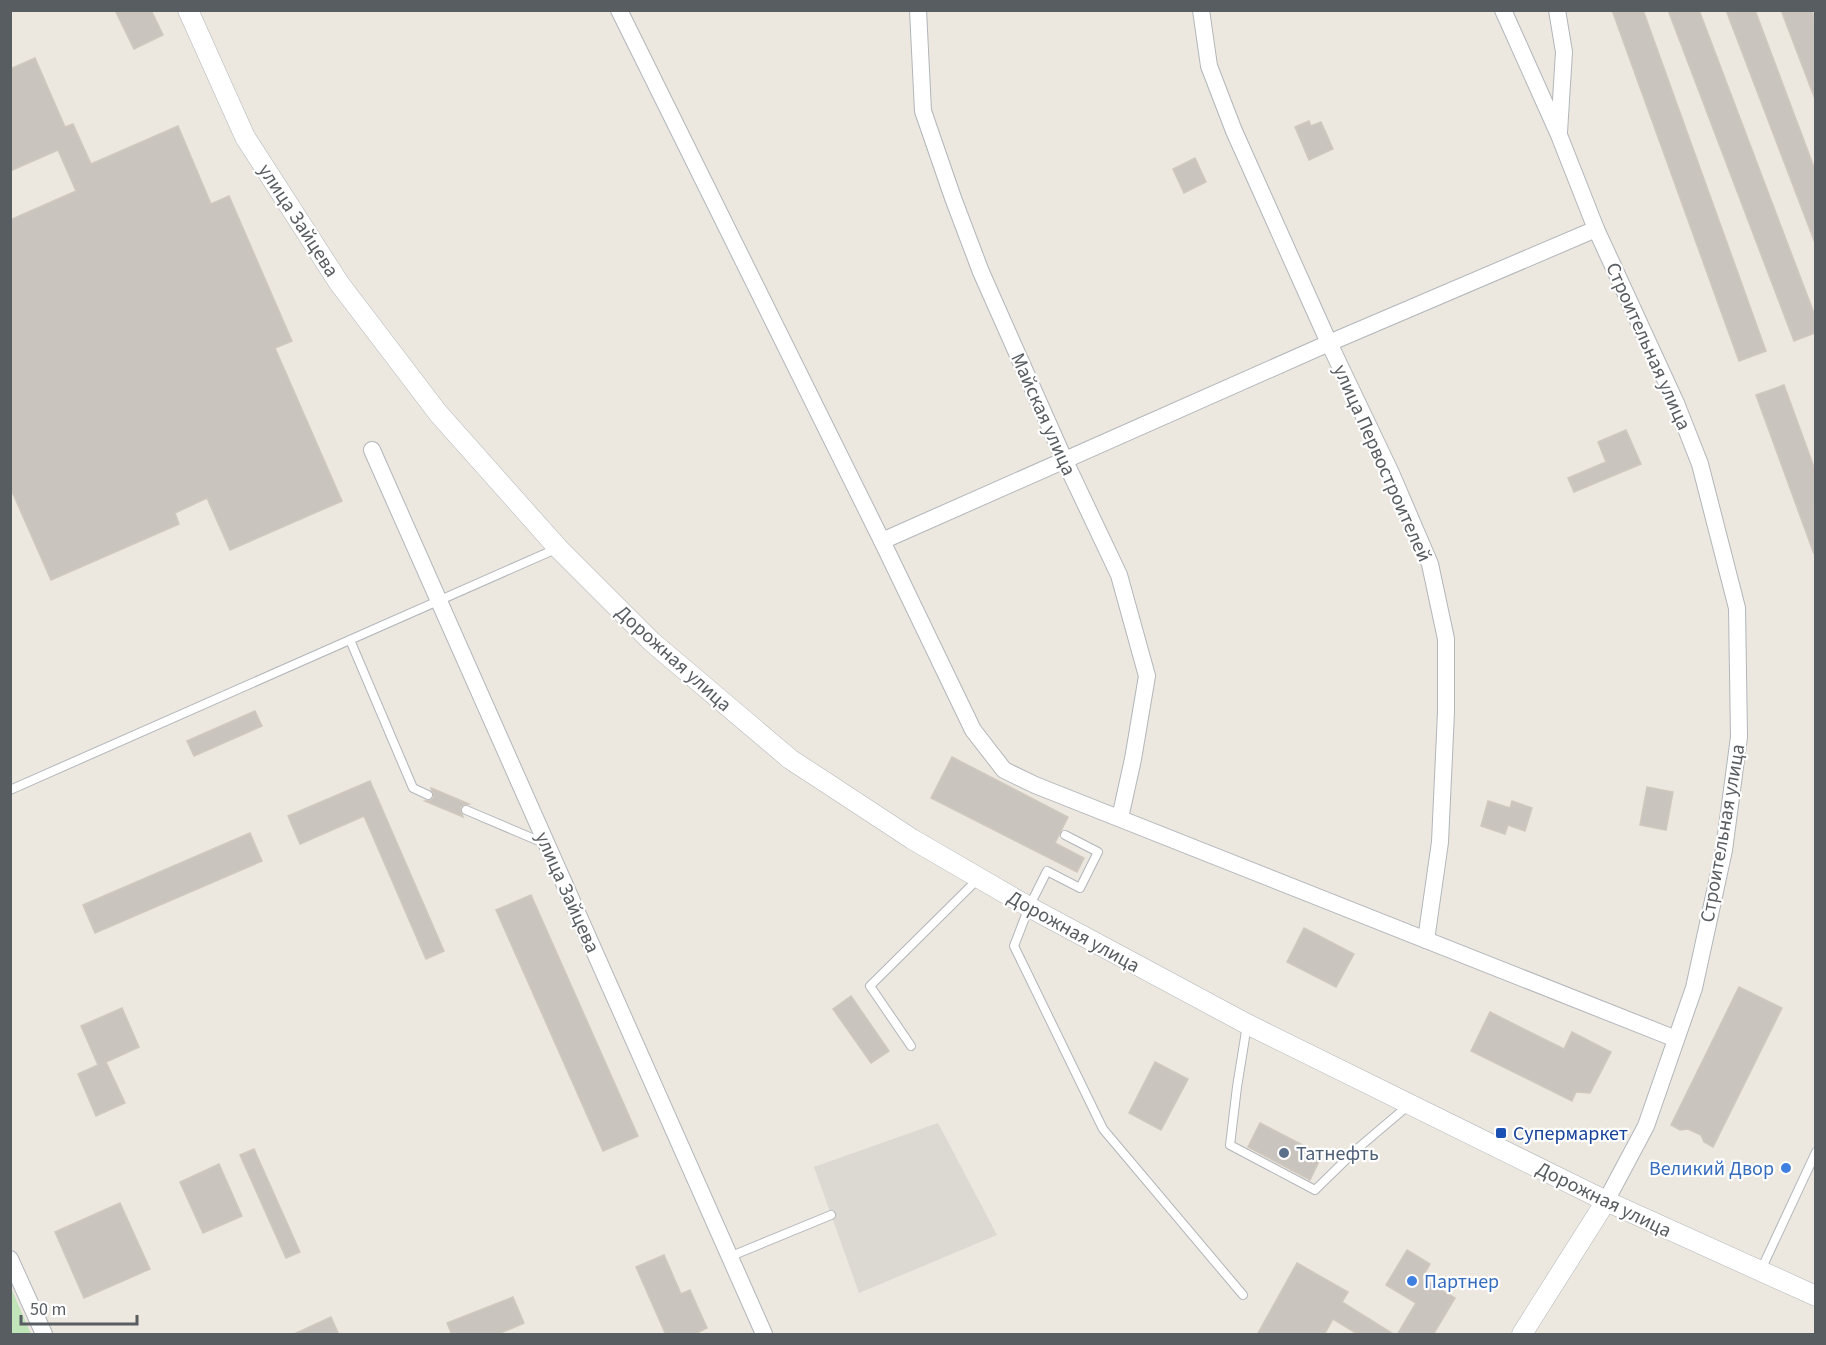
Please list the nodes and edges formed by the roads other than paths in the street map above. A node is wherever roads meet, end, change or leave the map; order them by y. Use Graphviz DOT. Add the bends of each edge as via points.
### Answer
graph roads {
  1 [pos="188,10"];
  2 [pos="619,10"];
  3 [pos="918,10"];
  4 [pos="1202,10"];
  5 [pos="1503,10"];
  6 [pos="1557,10"];
  7 [pos="1559,135"];
  8 [pos="1596,229"];
  9 [pos="1329,343"];
  10 [pos="438,413"];
  11 [pos="372,450"];
  12 [pos="1064,459"];
  13 [pos="882,541"];
  14 [pos="558,548"];
  15 [pos="439,601"];
  16 [pos="350,640"];
  17 [pos="10,790"];
  18 [pos="428,795"];
  19 [pos="466,810"];
  20 [pos="1120,818"];
  21 [pos="1065,835"];
  22 [pos="547,845"];
  23 [pos="979,878"];
  24 [pos="1029,907"];
  25 [pos="1426,940"];
  26 [pos="1248,1024"];
  27 [pos="1676,1039"];
  28 [pos="911,1046"];
  29 [pos="1410,1104"];
  30 [pos="1815,1152"];
  31 [pos="1606,1201"];
  32 [pos="831,1215"];
  33 [pos="729,1257"];
  34 [pos="10,1259"];
  35 [pos="1760,1272"];
  36 [pos="1243,1295"];
  37 [pos="1815,1296"];
  38 [pos="44,1335"];
  39 [pos="764,1335"];
  40 [pos="1522,1335"];
  1 -- 10 [label="street, улица Зайцева" via="245,137 339,283"];
  2 -- 13 [label="street"];
  3 -- 12 [label="street, Майская улица" via="923,111 981,272"];
  4 -- 9 [label="street, улица Первостроителей" via="1209,66"];
  5 -- 7 [label="street, Строительная улица"];
  6 -- 7 [label="street" via="1564,52"];
  7 -- 8 [label="street, Строительная улица"];
  8 -- 9 [label="street"];
  8 -- 27 [label="street, Строительная улица" via="1700,464 1737,608 1739,736 1724,850 1694,988"];
  9 -- 12 [label="street"];
  9 -- 25 [label="street, улица Первостроителей" via="1430,564 1446,639 1440,842"];
  10 -- 14 [label="street, Дорожная улица"];
  11 -- 15 [label="street, улица Зайцева"];
  12 -- 13 [label="street"];
  12 -- 20 [label="street, Майская улица" via="1119,575 1147,676"];
  13 -- 20 [label="street" via="973,730 1004,770"];
  14 -- 15 [label="lane"];
  14 -- 23 [label="street, Дорожная улица" via="652,642 790,759"];
  15 -- 16 [label="lane"];
  15 -- 22 [label="street, улица Зайцева"];
  16 -- 17 [label="lane"];
  16 -- 18 [label="lane" via="412,788"];
  19 -- 22 [label="lane"];
  20 -- 25 [label="street"];
  21 -- 24 [label="lane" via="1098,852 1080,888 1047,871"];
  22 -- 33 [label="street, улица Зайцева"];
  23 -- 24 [label="street, Дорожная улица"];
  23 -- 28 [label="lane" via="870,986"];
  24 -- 26 [label="street, Дорожная улица"];
  24 -- 36 [label="lane" via="1014,946 1103,1129"];
  25 -- 27 [label="street"];
  26 -- 29 [label="street, Дорожная улица"];
  26 -- 29 [label="lane" via="1230,1145 1315,1190"];
  27 -- 31 [label="street, Строительная улица" via="1646,1126"];
  29 -- 31 [label="street, Дорожная улица"];
  30 -- 35 [label="lane"];
  31 -- 35 [label="street, Дорожная улица"];
  31 -- 40 [label="street, Строительная улица"];
  32 -- 33 [label="lane"];
  33 -- 39 [label="street, улица Зайцева"];
  34 -- 38 [label="street"];
  35 -- 37 [label="street, Дорожная улица"];
}
